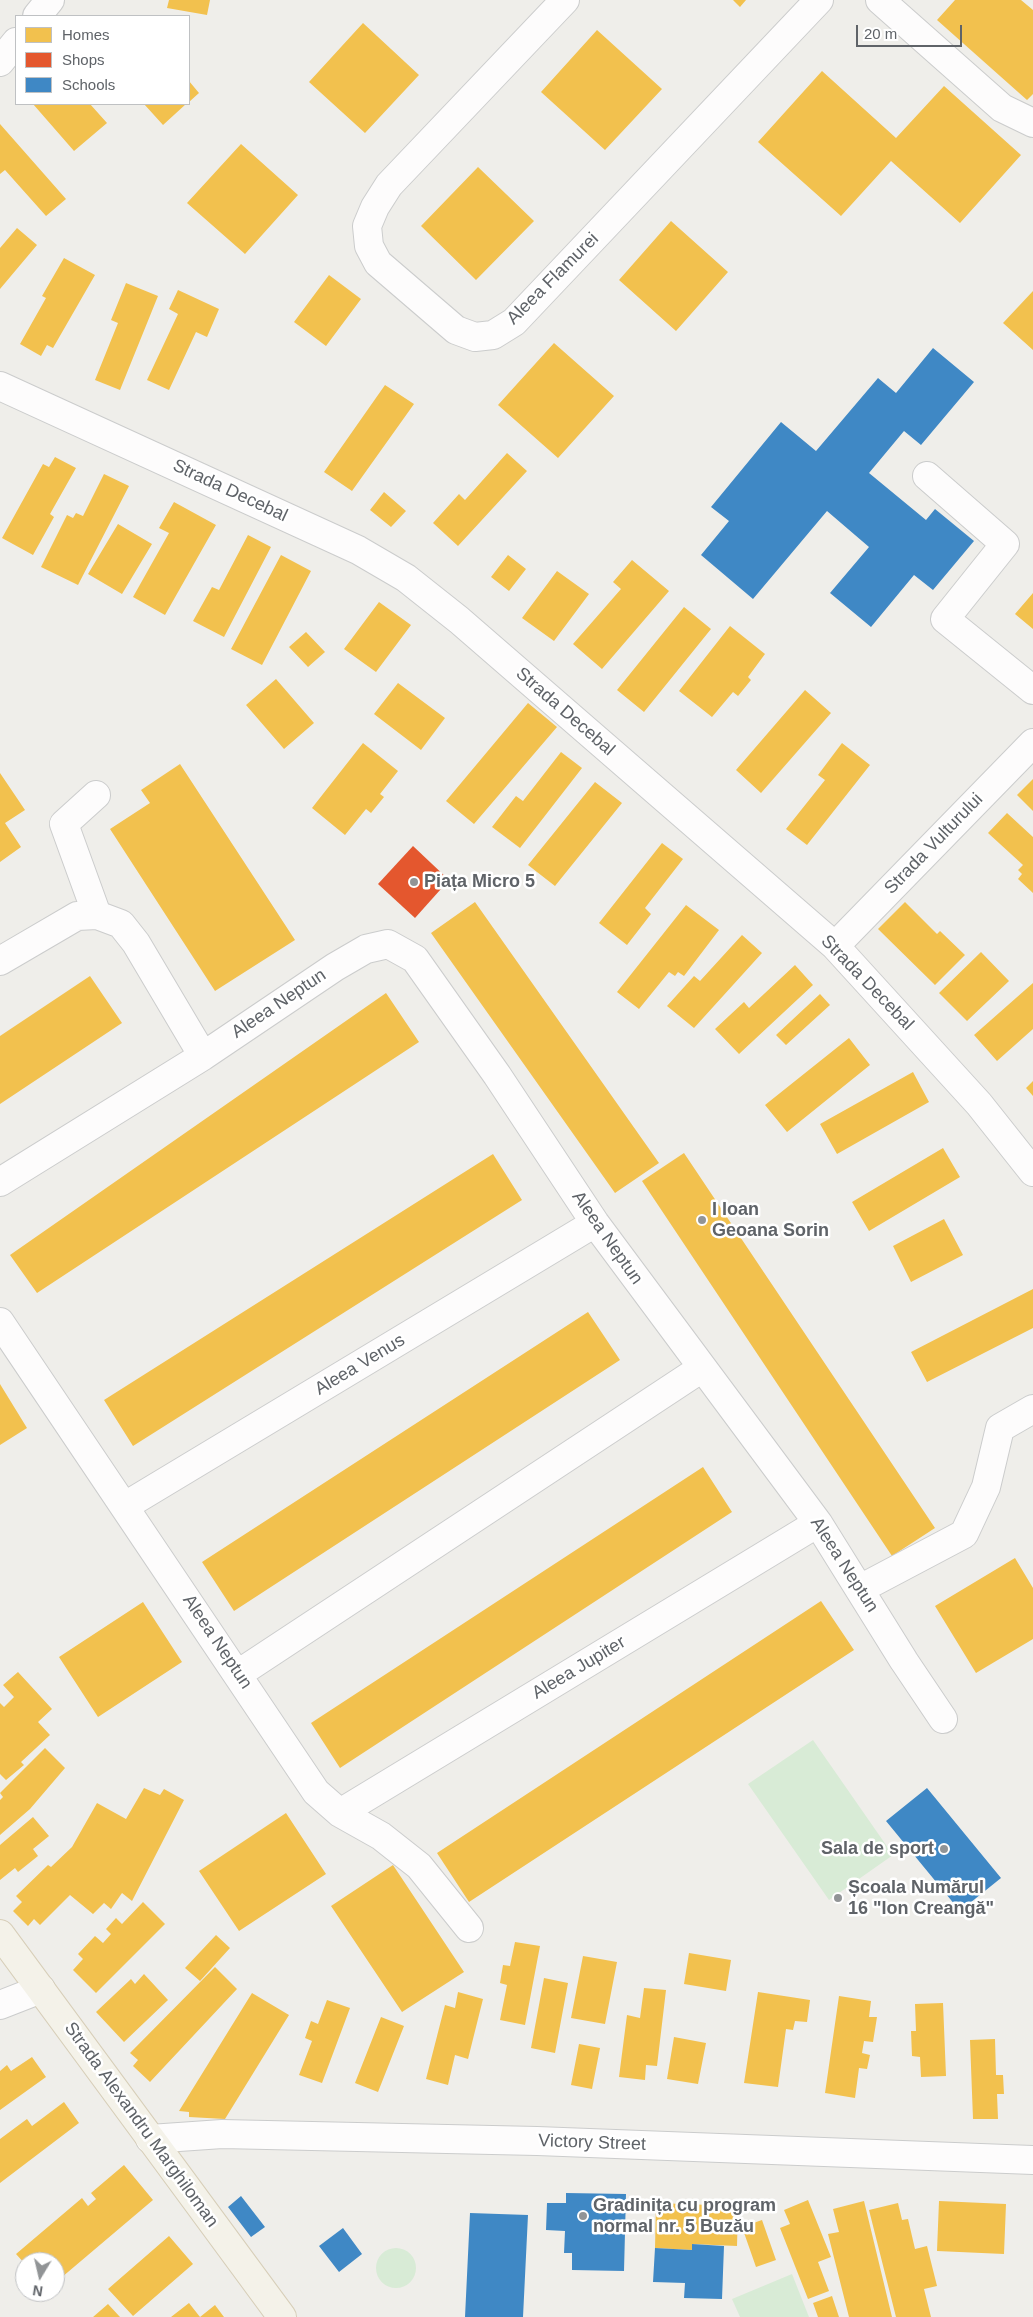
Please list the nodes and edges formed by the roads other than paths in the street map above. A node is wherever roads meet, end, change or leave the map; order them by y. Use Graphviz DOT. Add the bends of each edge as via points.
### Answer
graph roads {
  1 [pos="50,0"];
  2 [pos="565,0"];
  3 [pos="818,0"];
  4 [pos="880,0"];
  5 [pos="38,15"];
  6 [pos="15,43"];
  7 [pos="0,62"];
  8 [pos="1033,123"];
  9 [pos="0,386"];
  10 [pos="927,476"];
  11 [pos="1033,690"];
  12 [pos="1033,743"];
  13 [pos="96,795"];
  14 [pos="97,915"];
  15 [pos="835,946"];
  16 [pos="0,961"];
  17 [pos="203,1056"];
  18 [pos="1033,1172"];
  19 [pos="0,1182"];
  20 [pos="595,1223"];
  21 [pos="0,1322"];
  22 [pos="702,1368"];
  23 [pos="1033,1409"];
  24 [pos="125,1506"];
  25 [pos="818,1522"];
  26 [pos="860,1589"];
  27 [pos="238,1674"];
  28 [pos="943,1719"];
  29 [pos="340,1813"];
  30 [pos="469,1928"];
  31 [pos="0,1934"];
  32 [pos="41,1989"];
  33 [pos="0,2005"];
  34 [pos="150,2139"];
  35 [pos="1033,2160"];
  36 [pos="282,2317"];
  1 -- 5 [label="street"];
  2 -- 3 [label="street, Aleea Flamurei" via="389,185 367,226 369,246 378,263 456,330 475,337 493,335 514,322"];
  4 -- 8 [label="street" via="1002,108"];
  6 -- 7 [label="street"];
  9 -- 15 [label="street, Strada Decebal" via="358,550 406,578 459,620"];
  10 -- 11 [label="street" via="1005,544 945,619"];
  12 -- 15 [label="street, Strada Vulturului"];
  13 -- 14 [label="street" via="64,824"];
  14 -- 16 [label="street" via="77,916"];
  14 -- 17 [label="street" via="121,924 136,943"];
  15 -- 18 [label="street, Strada Decebal" via="979,1104"];
  17 -- 19 [label="street, Aleea Neptun"];
  17 -- 20 [label="street, Aleea Neptun" via="335,967 366,949 388,944 415,959 431,978"];
  20 -- 22 [label="street, Aleea Neptun"];
  20 -- 24 [label="street, Aleea Venus"];
  21 -- 24 [label="street, Aleea Neptun"];
  22 -- 25 [label="street, Aleea Neptun"];
  22 -- 27 [label="street"];
  23 -- 26 [label="street" via="1000,1428 986,1487 964,1534"];
  24 -- 27 [label="street, Aleea Neptun"];
  25 -- 26 [label="street, Aleea Neptun"];
  25 -- 29 [label="street, Aleea Jupiter"];
  26 -- 28 [label="street, Aleea Neptun"];
  27 -- 29 [label="street, Aleea Neptun" via="316,1792"];
  29 -- 30 [label="street, Aleea Neptun" via="381,1836 419,1866"];
  31 -- 32 [label="main road, Strada Alexandru Marghiloman"];
  32 -- 33 [label="street"];
  32 -- 34 [label="main road, Strada Alexandru Marghiloman"];
  34 -- 35 [label="street, Victory Street" via="222,2134 518,2141"];
  34 -- 36 [label="main road, Strada Alexandru Marghiloman"];
}
